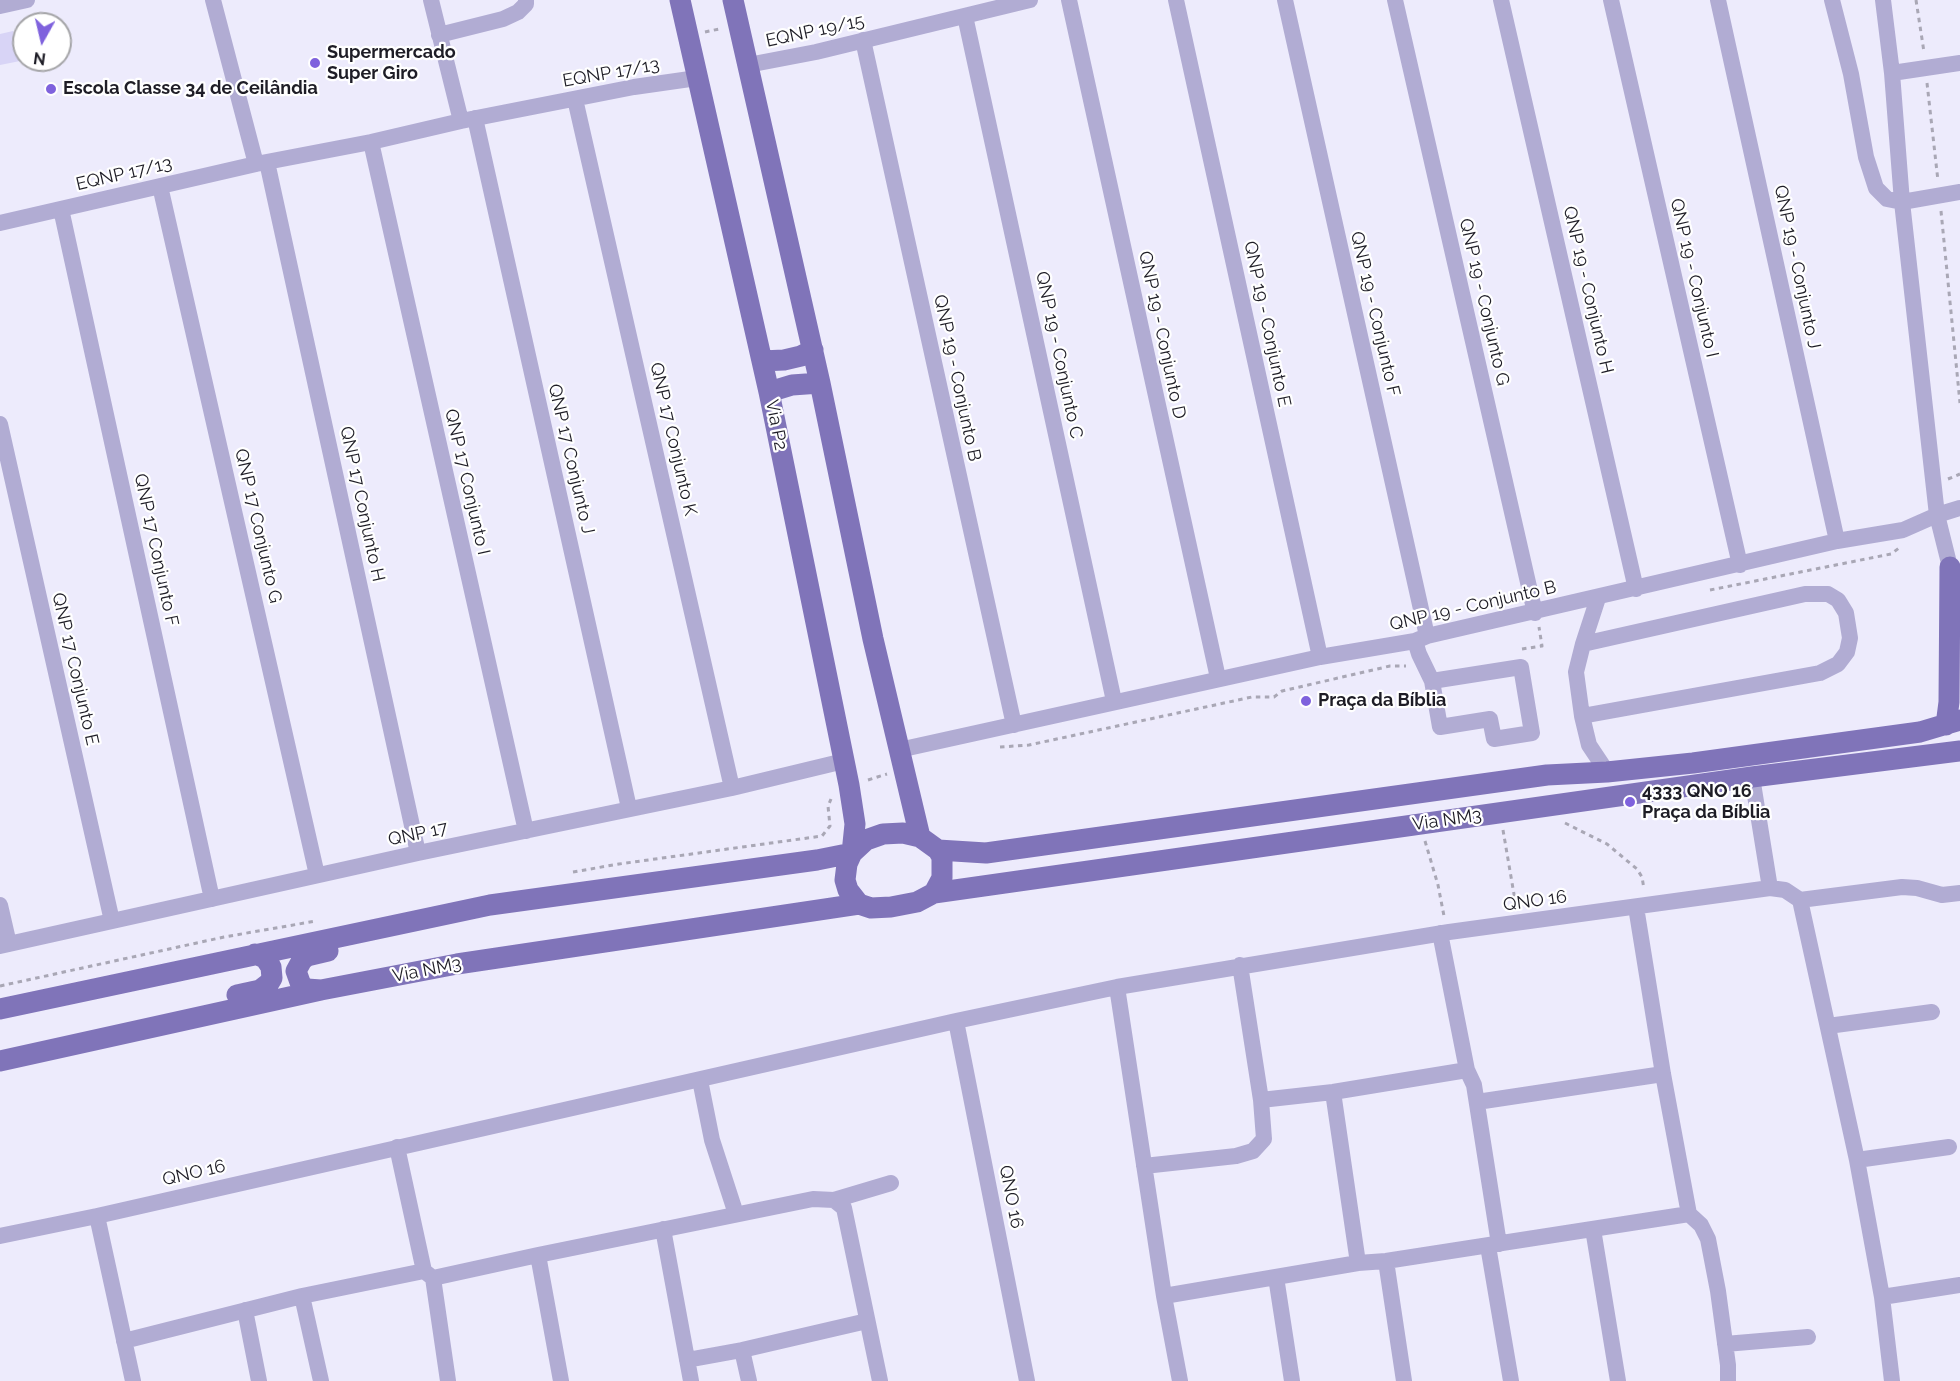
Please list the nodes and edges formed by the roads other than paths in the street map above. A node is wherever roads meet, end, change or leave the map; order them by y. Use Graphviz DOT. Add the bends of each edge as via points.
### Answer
graph roads {
  1 [pos="213,0"];
  2 [pos="431,0"];
  3 [pos="526,0"];
  4 [pos="680,0"];
  5 [pos="733,0"];
  6 [pos="1030,0"];
  7 [pos="1069,0"];
  8 [pos="1176,0"];
  9 [pos="1285,0"];
  10 [pos="1395,0"];
  11 [pos="1501,0"];
  12 [pos="1611,0"];
  13 [pos="1718,0"];
  14 [pos="1832,0"];
  15 [pos="1883,0"];
  16 [pos="22,1"];
  17 [pos="0,6"];
  18 [pos="965,16"];
  19 [pos="439,35"];
  20 [pos="863,40"];
  21 [pos="1960,63"];
  22 [pos="748,65"];
  23 [pos="1892,73"];
  24 [pos="697,78"];
  25 [pos="575,99"];
  26 [pos="468,119"];
  27 [pos="371,142"];
  28 [pos="262,163"];
  29 [pos="160,186"];
  30 [pos="1960,192"];
  31 [pos="1902,202"];
  32 [pos="61,209"];
  33 [pos="0,223"];
  34 [pos="813,350"];
  35 [pos="762,362"];
  36 [pos="820,383"];
  37 [pos="769,392"];
  38 [pos="0,424"];
  39 [pos="1960,508"];
  40 [pos="1937,515"];
  41 [pos="1837,542"];
  42 [pos="1740,565"];
  43 [pos="1950,567"];
  44 [pos="1960,587"];
  45 [pos="1636,589"];
  46 [pos="1598,598"];
  47 [pos="1960,608"];
  48 [pos="1537,618"];
  49 [pos="1421,639"];
  50 [pos="1583,644"];
  51 [pos="1320,657"];
  52 [pos="1218,678"];
  53 [pos="1432,681"];
  54 [pos="1114,702"];
  55 [pos="1582,716"];
  56 [pos="1953,722"];
  57 [pos="1014,725"];
  58 [pos="1960,751"];
  59 [pos="901,760"];
  60 [pos="844,761"];
  61 [pos="1607,772"];
  62 [pos="1752,777"];
  63 [pos="732,788"];
  64 [pos="629,808"];
  65 [pos="526,831"];
  66 [pos="920,837"];
  67 [pos="938,850"];
  68 [pos="852,853"];
  69 [pos="418,854"];
  70 [pos="317,875"];
  71 [pos="1770,888"];
  72 [pos="934,893"];
  73 [pos="1960,893"];
  74 [pos="212,899"];
  75 [pos="1800,900"];
  76 [pos="859,904"];
  77 [pos="0,905"];
  78 [pos="490,905"];
  79 [pos="1641,906"];
  80 [pos="112,921"];
  81 [pos="1445,933"];
  82 [pos="4,945"];
  83 [pos="255,954"];
  84 [pos="1240,965"];
  85 [pos="1117,987"];
  86 [pos="321,990"];
  87 [pos="0,1009"];
  88 [pos="1932,1012"];
  89 [pos="957,1021"];
  90 [pos="1828,1026"];
  91 [pos="100,1040"];
  92 [pos="0,1061"];
  93 [pos="1467,1070"];
  94 [pos="1663,1074"];
  95 [pos="699,1080"];
  96 [pos="1333,1092"];
  97 [pos="1261,1100"];
  98 [pos="1477,1101"];
  99 [pos="397,1147"];
  100 [pos="1949,1147"];
  101 [pos="1857,1160"];
  102 [pos="1144,1166"];
  103 [pos="891,1183"];
  104 [pos="834,1200"];
  105 [pos="736,1214"];
  106 [pos="1689,1214"];
  107 [pos="97,1216"];
  108 [pos="663,1228"];
  109 [pos="1593,1229"];
  110 [pos="0,1236"];
  111 [pos="1493,1245"];
  112 [pos="538,1255"];
  113 [pos="1386,1262"];
  114 [pos="1358,1263"];
  115 [pos="428,1275"];
  116 [pos="1276,1277"];
  117 [pos="1960,1285"];
  118 [pos="302,1296"];
  119 [pos="1164,1296"];
  120 [pos="1882,1297"];
  121 [pos="245,1311"];
  122 [pos="867,1321"];
  123 [pos="1808,1337"];
  124 [pos="124,1341"];
  125 [pos="1725,1344"];
  126 [pos="742,1350"];
  127 [pos="687,1360"];
  128 [pos="133,1381"];
  129 [pos="259,1381"];
  130 [pos="321,1381"];
  131 [pos="448,1381"];
  132 [pos="561,1381"];
  133 [pos="691,1381"];
  134 [pos="749,1381"];
  135 [pos="880,1381"];
  136 [pos="1027,1381"];
  137 [pos="1180,1381"];
  138 [pos="1292,1381"];
  139 [pos="1404,1381"];
  140 [pos="1511,1381"];
  141 [pos="1618,1381"];
  142 [pos="1728,1381"];
  143 [pos="1892,1381"];
  1 -- 28 [label="street"];
  2 -- 19 [label="street"];
  3 -- 19 [label="street" via="518,12 503,19"];
  4 -- 24 [label="main road, Via P2"];
  5 -- 22 [label="main road"];
  6 -- 18 [label="street, EQNP 19/15"];
  7 -- 52 [label="street, QNP 19 - Conjunto D"];
  8 -- 51 [label="street, QNP 19 - Conjunto E"];
  9 -- 49 [label="street, QNP 19 - Conjunto F"];
  10 -- 48 [label="street, QNP 19 - Conjunto G"];
  11 -- 45 [label="street, QNP 19 - Conjunto H"];
  12 -- 42 [label="street, QNP 19 - Conjunto I"];
  13 -- 41 [label="street, QNP 19 - Conjunto J"];
  14 -- 31 [label="street" via="1876,188 1887,200"];
  15 -- 23 [label="street"];
  16 -- 17 [label="street"];
  18 -- 20 [label="street, EQNP 19/15"];
  18 -- 54 [label="street, QNP 19 - Conjunto C"];
  19 -- 26 [label="street"];
  20 -- 22 [label="street, EQNP 19/15"];
  20 -- 57 [label="street, QNP 19 - Conjunto B"];
  21 -- 23 [label="street"];
  22 -- 34 [label="main road"];
  23 -- 31 [label="street"];
  24 -- 25 [label="street, EQNP 17/13"];
  24 -- 35 [label="main road, Via P2"];
  25 -- 26 [label="street, EQNP 17/13"];
  25 -- 63 [label="street, QNP 17 Conjunto K"];
  26 -- 27 [label="street, EQNP 17/13"];
  26 -- 64 [label="street, QNP 17 Conjunto J"];
  27 -- 28 [label="street, EQNP 17/13"];
  27 -- 65 [label="street, QNP 17 Conjunto I"];
  28 -- 29 [label="street, EQNP 17/13"];
  28 -- 69 [label="street, QNP 17 Conjunto H"];
  29 -- 32 [label="street, EQNP 17/13"];
  29 -- 70 [label="street, QNP 17 Conjunto G"];
  30 -- 31 [label="street"];
  31 -- 40 [label="street"];
  32 -- 33 [label="street, EQNP 17/13"];
  32 -- 74 [label="street, QNP 17 Conjunto F"];
  34 -- 35 [label="main road" via="784,360"];
  34 -- 36 [label="main road"];
  35 -- 37 [label="main road, Via P2"];
  36 -- 37 [label="main road"];
  36 -- 59 [label="main road"];
  37 -- 60 [label="main road, Via P2"];
  38 -- 80 [label="street, QNP 17 Conjunto E"];
  39 -- 40 [label="street, QNP 19 - Conjunto B"];
  40 -- 41 [label="street, QNP 19 - Conjunto B" via="1903,530"];
  40 -- 43 [label="street"];
  41 -- 42 [label="street, QNP 19 - Conjunto B"];
  42 -- 45 [label="street, QNP 19 - Conjunto B"];
  43 -- 44 [label="street"];
  43 -- 47 [label="street"];
  43 -- 56 [label="main road" via="1949,702"];
  45 -- 46 [label="street, QNP 19 - Conjunto B"];
  46 -- 48 [label="street, QNP 19 - Conjunto B"];
  46 -- 50 [label="street"];
  48 -- 49 [label="street, QNP 19 - Conjunto B"];
  49 -- 51 [label="street, QNP 19 - Conjunto B"];
  49 -- 53 [label="street, QNP 19 - Conjunto F" via="1424,666"];
  50 -- 55 [label="street" via="1576,672"];
  50 -- 55 [label="street" via="1805,594 1828,594 1838,600 1846,613 1850,638 1847,652 1838,664 1820,673"];
  51 -- 52 [label="street, QNP 19 - Conjunto B"];
  52 -- 54 [label="street, QNP 19 - Conjunto B"];
  53 -- 53 [label="street, QNP 19 - Conjunto F" via="1440,728 1490,719 1494,740 1532,733 1521,667"];
  54 -- 57 [label="street, QNP 19 - Conjunto B"];
  55 -- 61 [label="street" via="1589,745"];
  56 -- 61 [label="main road, Via NM3" via="1920,732"];
  57 -- 59 [label="street, QNP 19 - Conjunto B"];
  58 -- 62 [label="main road, Via NM3"];
  59 -- 66 [label="main road"];
  60 -- 63 [label="street, QNP 17"];
  60 -- 68 [label="main road, Via P2" via="855,824"];
  61 -- 67 [label="main road, Via NM3" via="1535,777 986,853"];
  62 -- 71 [label="street"];
  62 -- 72 [label="main road, Via NM3"];
  63 -- 64 [label="street, QNP 17"];
  64 -- 65 [label="street, QNP 17"];
  65 -- 69 [label="street, QNP 17"];
  66 -- 67 [label="main road"];
  66 -- 68 [label="main road" via="883,834 866,840"];
  67 -- 72 [label="main road" via="944,866"];
  68 -- 76 [label="main road" via="845,880"];
  68 -- 78 [label="main road"];
  69 -- 70 [label="street, QNP 17"];
  70 -- 74 [label="street, QNP 17"];
  71 -- 75 [label="street, QNO 16" via="1785,890"];
  71 -- 79 [label="street, QNO 16"];
  72 -- 76 [label="main road" via="891,908"];
  73 -- 75 [label="street" via="1942,895 1902,887"];
  74 -- 80 [label="street, QNP 17"];
  75 -- 90 [label="street"];
  76 -- 86 [label="main road, Via NM3" via="457,964"];
  77 -- 82 [label="street"];
  78 -- 83 [label="main road"];
  78 -- 86 [label="main road" via="429,929 307,956 298,965 297,979 307,989"];
  79 -- 81 [label="street, QNO 16"];
  79 -- 94 [label="street"];
  80 -- 82 [label="street, QNP 17"];
  81 -- 84 [label="street, QNO 16"];
  81 -- 93 [label="street"];
  83 -- 87 [label="main road"];
  83 -- 91 [label="main road" via="265,958 272,972 269,983 260,990 169,1010"];
  84 -- 85 [label="street, QNO 16"];
  84 -- 97 [label="street"];
  85 -- 89 [label="street, QNO 16"];
  85 -- 102 [label="street"];
  86 -- 91 [label="main road, Via NM3"];
  88 -- 90 [label="street"];
  89 -- 95 [label="street, QNO 16"];
  89 -- 136 [label="street, QNO 16"];
  90 -- 101 [label="street"];
  91 -- 92 [label="main road, Via NM3"];
  93 -- 96 [label="street"];
  93 -- 98 [label="street"];
  94 -- 98 [label="street"];
  94 -- 106 [label="street"];
  95 -- 99 [label="street, QNO 16"];
  95 -- 105 [label="street" via="712,1140"];
  96 -- 97 [label="street"];
  96 -- 114 [label="street"];
  97 -- 102 [label="street" via="1264,1139 1253,1151"];
  98 -- 111 [label="street"];
  99 -- 107 [label="street, QNO 16"];
  99 -- 115 [label="street"];
  100 -- 101 [label="street"];
  101 -- 120 [label="street"];
  102 -- 119 [label="street"];
  103 -- 104 [label="street"];
  104 -- 105 [label="street" via="813,1199"];
  104 -- 122 [label="street" via="844,1208"];
  105 -- 108 [label="street"];
  106 -- 109 [label="street"];
  106 -- 125 [label="street" via="1708,1239"];
  107 -- 110 [label="street, QNO 16"];
  107 -- 124 [label="street"];
  108 -- 112 [label="street"];
  108 -- 127 [label="street"];
  109 -- 111 [label="street"];
  109 -- 141 [label="street"];
  111 -- 113 [label="street"];
  111 -- 140 [label="street"];
  112 -- 115 [label="street"];
  112 -- 132 [label="street"];
  113 -- 114 [label="street"];
  113 -- 139 [label="street"];
  114 -- 116 [label="street"];
  115 -- 118 [label="street"];
  115 -- 131 [label="street"];
  116 -- 119 [label="street"];
  116 -- 138 [label="street"];
  117 -- 120 [label="street"];
  118 -- 121 [label="street"];
  118 -- 130 [label="street"];
  119 -- 137 [label="street"];
  120 -- 143 [label="street"];
  121 -- 124 [label="street"];
  121 -- 129 [label="street"];
  122 -- 126 [label="street"];
  122 -- 135 [label="street"];
  123 -- 125 [label="street"];
  124 -- 128 [label="street"];
  125 -- 142 [label="street"];
  126 -- 127 [label="street"];
  126 -- 134 [label="street"];
  127 -- 133 [label="street"];
}
